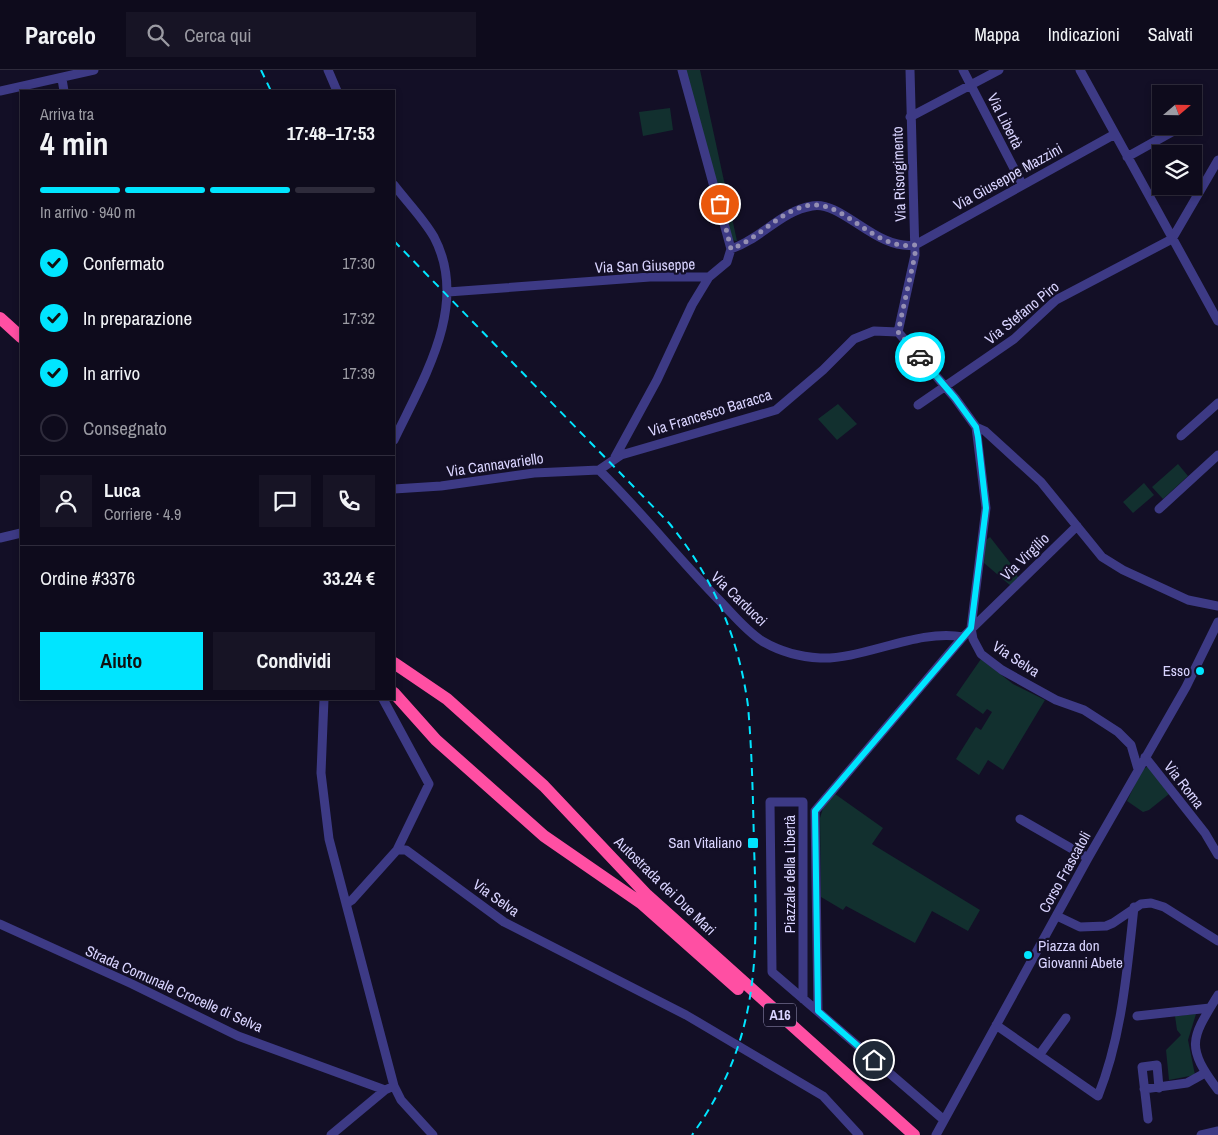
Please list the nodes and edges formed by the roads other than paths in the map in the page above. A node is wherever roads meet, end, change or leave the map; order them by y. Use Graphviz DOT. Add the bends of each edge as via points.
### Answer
graph roads {
  1 [pos="94,70"];
  2 [pos="328,70"];
  3 [pos="682,70"];
  4 [pos="910,70"];
  5 [pos="964,70"];
  6 [pos="999,70"];
  7 [pos="1080,70"];
  8 [pos="62,79"];
  9 [pos="971,84"];
  10 [pos="64,90"];
  11 [pos="337,90"];
  12 [pos="0,91"];
  13 [pos="910,117"];
  14 [pos="1115,134"];
  15 [pos="1166,135"];
  16 [pos="1127,157"];
  17 [pos="1218,160"];
  18 [pos="1022,184"];
  19 [pos="395,187"];
  20 [pos="1172,239"];
  21 [pos="915,245"];
  22 [pos="731,249"];
  23 [pos="709,277"];
  24 [pos="448,292"];
  25 [pos="0,318"];
  26 [pos="1218,321"];
  27 [pos="0,328"];
  28 [pos="898,332"];
  29 [pos="20,336"];
  30 [pos="20,346"];
  31 [pos="945,386"];
  32 [pos="1218,403"];
  33 [pos="918,405"];
  34 [pos="976,427"];
  35 [pos="1182,436"];
  36 [pos="395,438"];
  37 [pos="1218,455"];
  38 [pos="615,457"];
  39 [pos="600,470"];
  40 [pos="395,489"];
  41 [pos="1159,509"];
  42 [pos="1077,526"];
  43 [pos="20,533"];
  44 [pos="0,538"];
  45 [pos="1218,606"];
  46 [pos="1218,622"];
  47 [pos="971,628"];
  48 [pos="963,637"];
  49 [pos="395,664"];
  50 [pos="395,694"];
  51 [pos="324,700"];
  52 [pos="384,700"];
  53 [pos="1145,757"];
  54 [pos="1138,770"];
  55 [pos="1020,819"];
  56 [pos="397,850"];
  57 [pos="1218,855"];
  58 [pos="1088,858"];
  59 [pos="346,904"];
  60 [pos="1134,907"];
  61 [pos="1057,916"];
  62 [pos="0,924"];
  63 [pos="1218,941"];
  64 [pos="1218,995"];
  65 [pos="803,999"];
  66 [pos="1210,1008"];
  67 [pos="818,1011"];
  68 [pos="1137,1016"];
  69 [pos="1066,1018"];
  70 [pos="996,1025"];
  71 [pos="1040,1054"];
  72 [pos="1205,1073"];
  73 [pos="394,1086"];
  74 [pos="1159,1088"];
  75 [pos="385,1090"];
  76 [pos="1144,1090"];
  77 [pos="1218,1090"];
  78 [pos="1148,1119"];
  79 [pos="944,1120"];
  80 [pos="1218,1130"];
  81 [pos="331,1135"];
  82 [pos="433,1135"];
  83 [pos="860,1135"];
  84 [pos="902,1135"];
  85 [pos="914,1135"];
  86 [pos="936,1135"];
  87 [pos="1201,1135"];
  1 -- 8 [label="street"];
  2 -- 11 [label="street"];
  3 -- 22 [label="street"];
  4 -- 13 [label="street, Via Risorgimento"];
  5 -- 9 [label="street, Via Libertà"];
  6 -- 9 [label="street"];
  7 -- 14 [label="street"];
  8 -- 10 [label="street"];
  8 -- 12 [label="street"];
  9 -- 13 [label="street"];
  9 -- 18 [label="street, Via Libertà"];
  13 -- 21 [label="street, Via Risorgimento"];
  14 -- 16 [label="street"];
  14 -- 18 [label="street, Via Giuseppe Mazzini"];
  15 -- 16 [label="street"];
  16 -- 20 [label="street"];
  17 -- 20 [label="street"];
  18 -- 21 [label="street, Via Giuseppe Mazzini"];
  19 -- 24 [label="street" via="434,238 443,261"];
  20 -- 26 [label="street"];
  20 -- 31 [label="street, Via Stefano Piro" via="1060,297 1014,339"];
  21 -- 22 [label="street" via="897,244 878,237 834,210 814,205 786,215 752,240"];
  21 -- 28 [label="street, Via Risorgimento"];
  22 -- 23 [label="street, Via San Giuseppe" via="727,262"];
  23 -- 24 [label="street, Via San Giuseppe" via="650,277"];
  23 -- 38 [label="street"];
  24 -- 36 [label="street" via="436,350"];
  25 -- 29 [label="highway"];
  27 -- 30 [label="highway"];
  28 -- 31 [label="street"];
  28 -- 38 [label="street, Via Francesco Baracca" via="874,331 854,339 776,410"];
  31 -- 33 [label="street, Via Stefano Piro"];
  31 -- 34 [label="street"];
  32 -- 35 [label="street"];
  34 -- 42 [label="street" via="985,431 1029,470"];
  34 -- 47 [label="street" via="986,508"];
  37 -- 41 [label="street"];
  38 -- 39 [label="street, Via Francesco Baracca"];
  39 -- 40 [label="street, Via Cannavariello" via="534,473"];
  39 -- 48 [label="street, Via Carducci" via="638,508 695,576 762,641 787,652 821,658 896,643 945,636"];
  42 -- 45 [label="street" via="1102,557 1123,570 1188,600"];
  42 -- 47 [label="street, Via Virgilio"];
  43 -- 44 [label="street"];
  46 -- 53 [label="street, Corso Frascatoli" via="1186,687"];
  47 -- 48 [label="street"];
  47 -- 54 [label="street, Via Selva" via="981,654 1002,670 1056,700 1084,710 1118,732 1131,745"];
  48 -- 67 [label="street" via="815,811"];
  49 -- 85 [label="highway, Autostrada dei Due Mari / A16" via="446,699 537,780 647,896"];
  50 -- 84 [label="highway, Autostrada dei Due Mari / A16" via="436,740 530,824 641,903"];
  51 -- 59 [label="street" via="322,797 328,839"];
  52 -- 56 [label="street" via="429,784"];
  53 -- 54 [label="street, Corso Frascatoli"];
  53 -- 57 [label="street, Via Roma" via="1205,833"];
  54 -- 58 [label="street, Corso Frascatoli"];
  55 -- 58 [label="street"];
  56 -- 59 [label="street"];
  56 -- 83 [label="street, Via Selva" via="406,850 504,922 686,1015 823,1096"];
  58 -- 61 [label="street, Corso Frascatoli"];
  59 -- 73 [label="street"];
  60 -- 61 [label="street" via="1106,926 1080,928"];
  60 -- 63 [label="street" via="1146,902 1160,905"];
  60 -- 71 [label="street" via="1118,1028 1098,1096"];
  61 -- 70 [label="street, Corso Frascatoli"];
  62 -- 75 [label="street, Strada Comunale Crocelle di Selva" via="238,1036"];
  64 -- 66 [label="street"];
  65 -- 65 [label="street, Piazzale della Libertà" via="772,972 770,802 803,802"];
  65 -- 67 [label="street"];
  66 -- 68 [label="street"];
  66 -- 72 [label="street" via="1195,1038 1198,1062"];
  67 -- 79 [label="street"];
  69 -- 71 [label="street"];
  70 -- 71 [label="street"];
  70 -- 79 [label="street, Corso Frascatoli"];
  72 -- 74 [label="street" via="1187,1083"];
  72 -- 77 [label="street"];
  73 -- 75 [label="street"];
  73 -- 82 [label="street" via="401,1100"];
  74 -- 76 [label="street"];
  74 -- 76 [label="street" via="1157,1065 1142,1067"];
  75 -- 81 [label="street"];
  76 -- 78 [label="street"];
  79 -- 86 [label="street, Corso Frascatoli"];
  80 -- 87 [label="street"];
}
